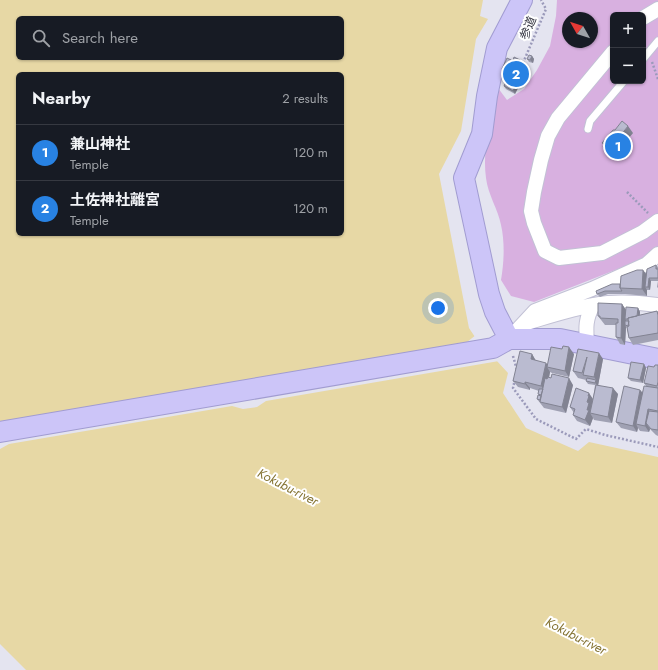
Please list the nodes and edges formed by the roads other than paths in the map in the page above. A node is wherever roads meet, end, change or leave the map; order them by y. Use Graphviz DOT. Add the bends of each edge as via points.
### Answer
graph roads {
  1 [pos="522,0"];
  2 [pos="658,8"];
  3 [pos="646,16"];
  4 [pos="658,41"];
  5 [pos="610,56"];
  6 [pos="646,56"];
  7 [pos="621,84"];
  8 [pos="588,129"];
  9 [pos="658,221"];
  10 [pos="658,254"];
  11 [pos="658,305"];
  12 [pos="593,306"];
  13 [pos="524,324"];
  14 [pos="587,344"];
  15 [pos="505,347"];
  16 [pos="658,359"];
  17 [pos="0,432"];
  1 -- 15 [label="street" via="497,48 482,134 464,178 490,294"];
  2 -- 3 [label="street"];
  4 -- 6 [label="lane"];
  5 -- 9 [label="street" via="558,118 548,136 534,192 531,211 534,223 545,251 559,258 602,252 643,232"];
  7 -- 8 [label="lane" via="590,121"];
  10 -- 13 [label="street" via="647,264 535,311"];
  11 -- 12 [label="street" via="608,303"];
  12 -- 13 [label="street"];
  12 -- 14 [label="street" via="587,318"];
  13 -- 15 [label="street"];
  14 -- 15 [label="street" via="560,339"];
  14 -- 16 [label="street"];
  15 -- 17 [label="street"];
}
